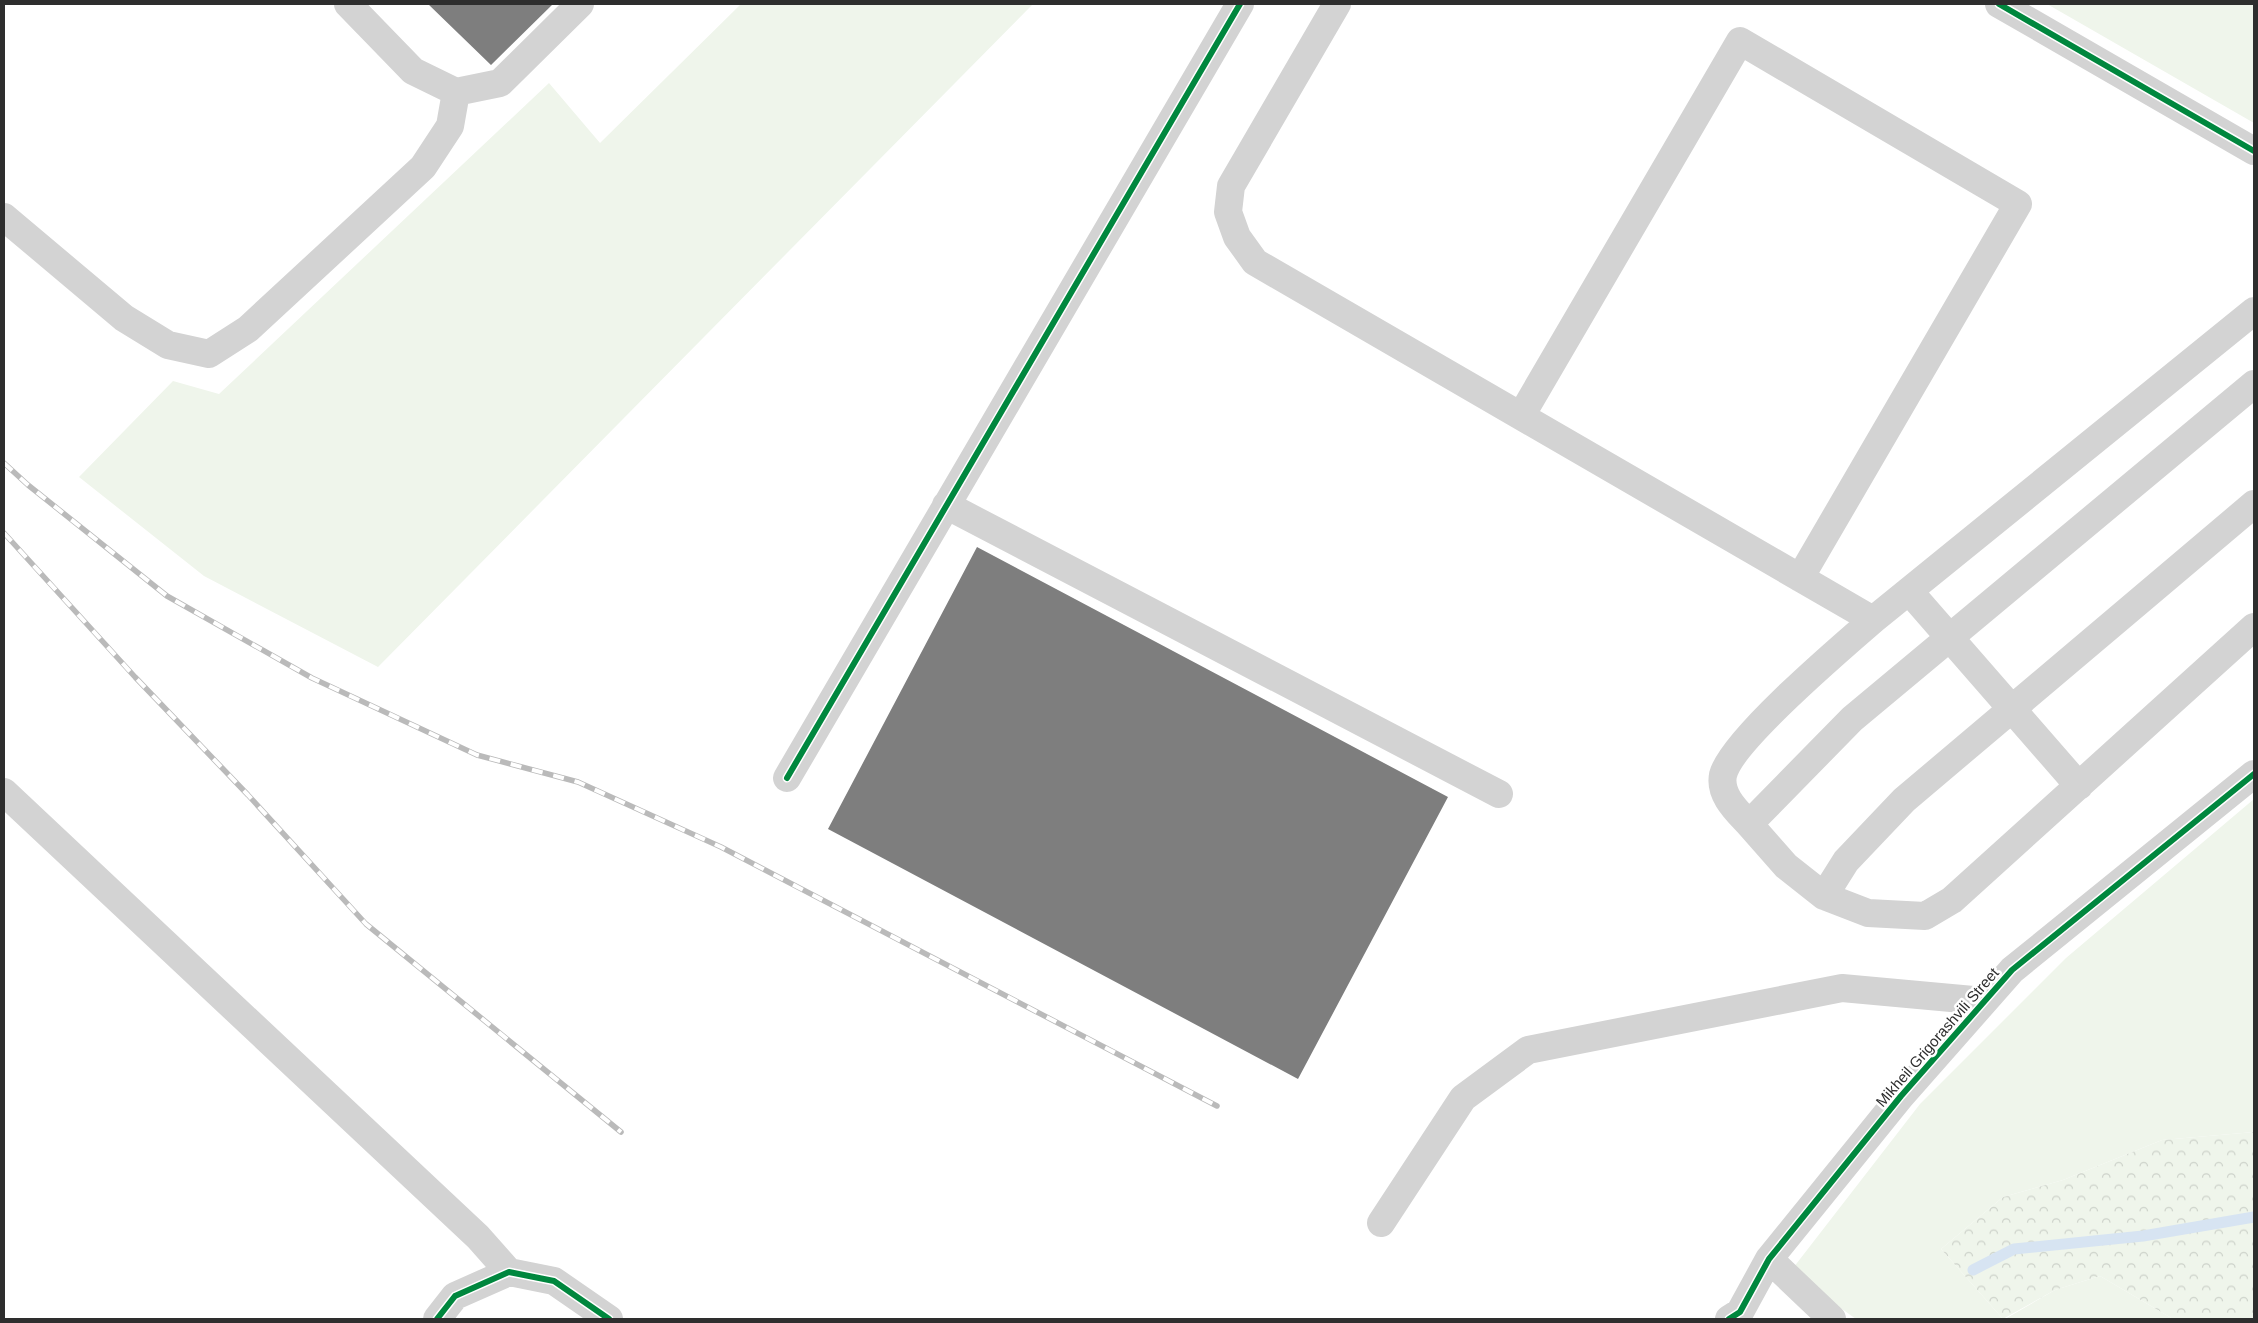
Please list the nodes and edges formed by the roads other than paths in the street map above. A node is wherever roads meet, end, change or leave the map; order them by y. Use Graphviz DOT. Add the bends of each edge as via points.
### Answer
graph roads {
  1 [pos="348,4"];
  2 [pos="580,4"];
  3 [pos="1240,4"];
  4 [pos="1337,4"];
  5 [pos="2000,4"];
  6 [pos="456,92"];
  7 [pos="2254,151"];
  8 [pos="4,217"];
  9 [pos="2254,311"];
  10 [pos="2254,384"];
  11 [pos="1521,416"];
  12 [pos="2254,504"];
  13 [pos="946,505"];
  14 [pos="1800,578"];
  15 [pos="1908,591"];
  16 [pos="1873,620"];
  17 [pos="2254,627"];
  18 [pos="1950,638"];
  19 [pos="2012,709"];
  20 [pos="2254,774"];
  21 [pos="787,778"];
  22 [pos="2079,786"];
  23 [pos="4,792"];
  24 [pos="1499,794"];
  25 [pos="1749,824"];
  26 [pos="1824,896"];
  27 [pos="1984,1001"];
  28 [pos="1381,1223"];
  29 [pos="1769,1259"];
  30 [pos="509,1272"];
  31 [pos="1735,1317"];
  32 [pos="437,1319"];
  33 [pos="609,1319"];
  34 [pos="1832,1319"];
  1 -- 6 [label="street" via="413,71"];
  2 -- 6 [label="street" via="500,83"];
  3 -- 13 [label="street"];
  4 -- 11 [label="street" via="1231,186 1228,212 1237,237 1255,262"];
  5 -- 7 [label="street"];
  6 -- 8 [label="street" via="450,126 423,167 248,329 209,354 168,345 124,318"];
  9 -- 15 [label="street"];
  10 -- 18 [label="street"];
  11 -- 14 [label="street"];
  11 -- 14 [label="street" via="1740,41 1749,46 2018,204"];
  12 -- 19 [label="street"];
  13 -- 21 [label="street"];
  13 -- 24 [label="street"];
  14 -- 16 [label="street"];
  15 -- 16 [label="street"];
  15 -- 18 [label="street"];
  16 -- 25 [label="street" via="1815,670 1738,748 1723,776 1727,799"];
  17 -- 22 [label="street"];
  18 -- 19 [label="street"];
  18 -- 25 [label="street" via="1852,719"];
  19 -- 22 [label="street"];
  19 -- 26 [label="street" via="1904,800 1846,861"];
  20 -- 27 [label="street, Mikheil Grigorashvili Street" via="2012,970"];
  22 -- 26 [label="street" via="1952,900 1925,916 1868,913"];
  23 -- 30 [label="street" via="478,1237"];
  25 -- 26 [label="street" via="1786,866"];
  27 -- 28 [label="street" via="1842,988 1528,1050 1463,1098"];
  27 -- 29 [label="street, Mikheil Grigorashvili Street" via="1901,1096"];
  29 -- 31 [label="street, Mikheil Grigorashvili Street"];
  29 -- 34 [label="street"];
  30 -- 32 [label="street" via="455,1296"];
  30 -- 33 [label="street" via="554,1281"];
}
